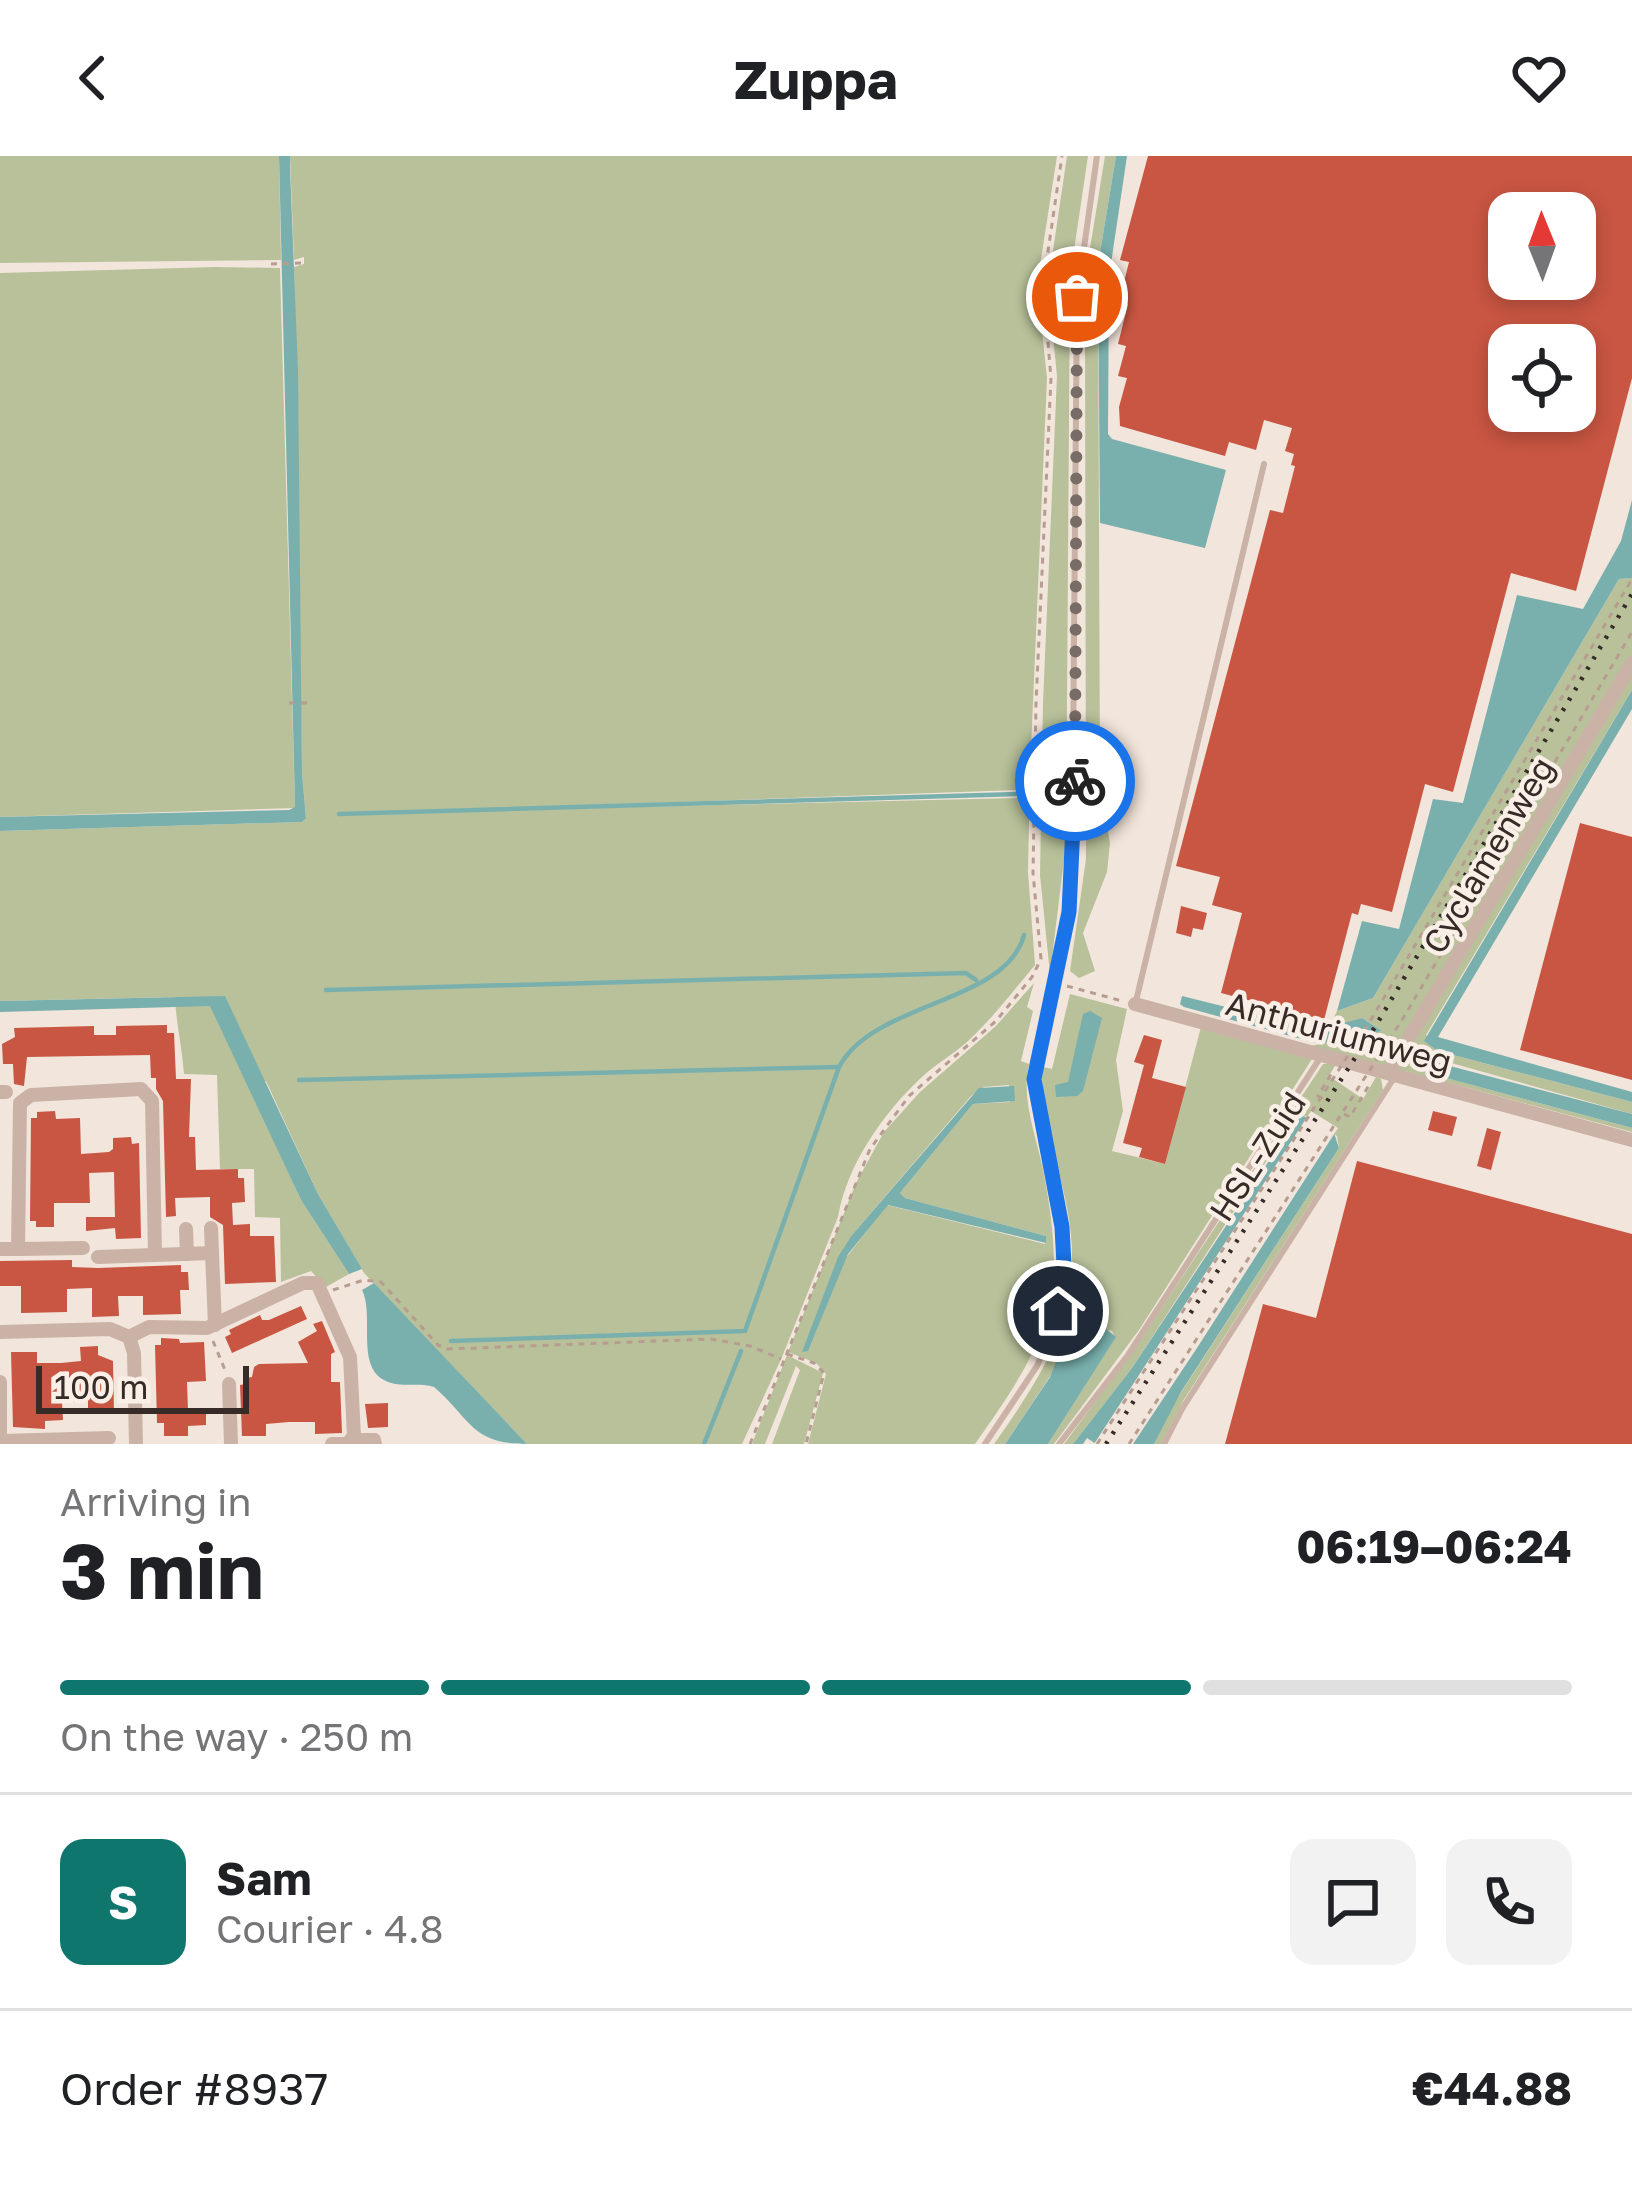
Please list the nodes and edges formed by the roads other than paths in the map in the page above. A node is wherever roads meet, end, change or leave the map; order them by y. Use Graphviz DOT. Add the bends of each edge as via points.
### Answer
graph roads {
  1 [pos="1097,156"];
  2 [pos="1264,464"];
  3 [pos="1632,664"];
  4 [pos="1135,1004"];
  5 [pos="1322,1055"];
  6 [pos="1392,1074"];
  7 [pos="1632,1140"];
  8 [pos="212,1228"];
  9 [pos="186,1229"];
  10 [pos="83,1248"];
  11 [pos="18,1249"];
  12 [pos="0,1250"];
  13 [pos="212,1252"];
  14 [pos="187,1253"];
  15 [pos="154,1255"];
  16 [pos="98,1257"];
  17 [pos="211,1326"];
  18 [pos="0,1332"];
  19 [pos="129,1337"];
  20 [pos="0,1382"];
  21 [pos="230,1384"];
  22 [pos="109,1438"];
  23 [pos="353,1440"];
  24 [pos="1,1441"];
  25 [pos="136,1444"];
  26 [pos="231,1444"];
  27 [pos="332,1444"];
  28 [pos="375,1444"];
  29 [pos="985,1444"];
  30 [pos="1059,1444"];
  31 [pos="1164,1444"];
  1 -- 29 [label="lane" via="1077,297 1069,912 1034,1084 1062,1227 1061,1293 1037,1366"];
  2 -- 4 [label="lane"];
  3 -- 6 [label="street, Cyclamenweg"];
  4 -- 5 [label="street, Anthuriumweg"];
  5 -- 6 [label="street, Anthuriumweg"];
  5 -- 30 [label="lane" via="1128,1355"];
  6 -- 7 [label="street, Anthuriumweg"];
  6 -- 31 [label="lane, Cyclamenweg"];
  8 -- 13 [label="street"];
  9 -- 14 [label="street"];
  10 -- 11 [label="street"];
  11 -- 12 [label="street"];
  11 -- 15 [label="street" via="20,1103 31,1095 124,1088 149,1094"];
  13 -- 14 [label="street"];
  13 -- 17 [label="street"];
  14 -- 15 [label="street"];
  15 -- 16 [label="street"];
  17 -- 19 [label="street" via="149,1327"];
  17 -- 23 [label="street" via="317,1283 350,1358"];
  18 -- 19 [label="street" via="110,1328"];
  19 -- 25 [label="street"];
  20 -- 24 [label="street"];
  21 -- 26 [label="street"];
  22 -- 24 [label="street"];
  23 -- 27 [label="street"];
  23 -- 28 [label="street"];
}
